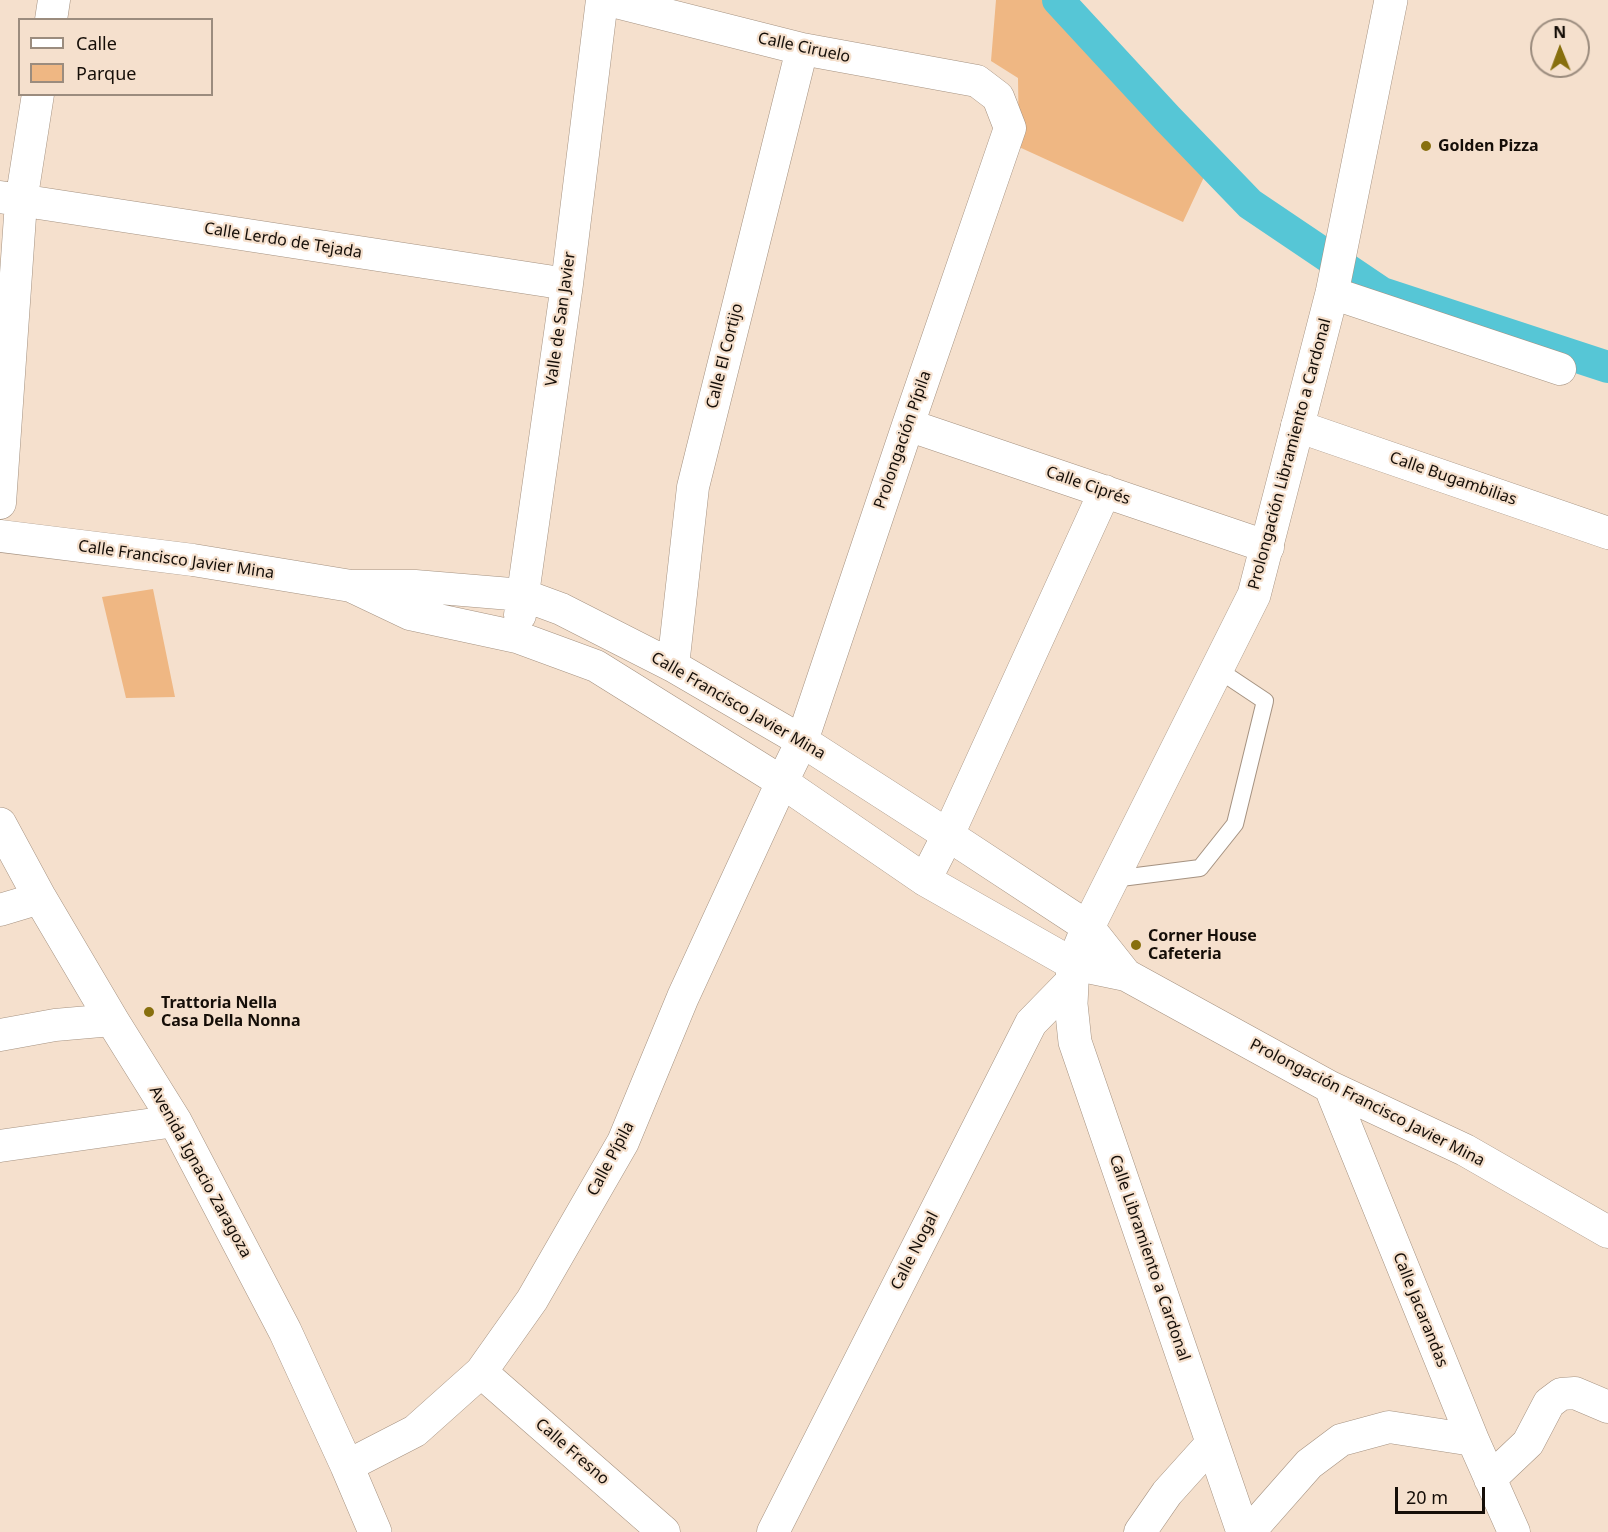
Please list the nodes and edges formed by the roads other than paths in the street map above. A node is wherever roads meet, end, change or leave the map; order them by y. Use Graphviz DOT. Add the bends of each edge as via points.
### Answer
graph roads {
  1 [pos="54,0"];
  2 [pos="602,0"];
  3 [pos="608,0"];
  4 [pos="1391,0"];
  5 [pos="51,18"];
  6 [pos="802,49"];
  7 [pos="37,96"];
  8 [pos="998,97"];
  9 [pos="11,199"];
  10 [pos="1335,281"];
  11 [pos="567,284"];
  12 [pos="1560,369"];
  13 [pos="908,425"];
  14 [pos="1297,426"];
  15 [pos="1105,491"];
  16 [pos="0,503"];
  17 [pos="1608,533"];
  18 [pos="0,536"];
  19 [pos="1268,547"];
  20 [pos="351,586"];
  21 [pos="523,595"];
  22 [pos="517,637"];
  23 [pos="673,666"];
  24 [pos="1217,669"];
  25 [pos="802,741"];
  26 [pos="782,782"];
  27 [pos="0,824"];
  28 [pos="948,835"];
  29 [pos="1113,879"];
  30 [pos="925,880"];
  31 [pos="40,898"];
  32 [pos="0,910"];
  33 [pos="1088,927"];
  34 [pos="1072,972"];
  35 [pos="1126,975"];
  36 [pos="112,1020"];
  37 [pos="0,1035"];
  38 [pos="1330,1087"];
  39 [pos="175,1121"];
  40 [pos="0,1146"];
  41 [pos="1608,1232"];
  42 [pos="481,1372"];
  43 [pos="1608,1407"];
  44 [pos="1473,1440"];
  45 [pos="1212,1443"];
  46 [pos="347,1466"];
  47 [pos="1490,1479"];
  48 [pos="375,1532"];
  49 [pos="664,1532"];
  50 [pos="773,1532"];
  51 [pos="1140,1532"];
  52 [pos="1243,1532"];
  53 [pos="1249,1532"];
  54 [pos="1514,1532"];
  1 -- 5 [label="street"];
  2 -- 11 [label="street, Valle de San Javier"];
  3 -- 6 [label="street, Calle Ciruelo"];
  4 -- 10 [label="street, Prolongación Libramiento a Cardonal"];
  6 -- 8 [label="street, Calle Ciruelo" via="977,81"];
  6 -- 23 [label="street, Calle El Cortijo" via="693,487"];
  7 -- 9 [label="street"];
  8 -- 13 [label="street, Prolongación Pípila" via="1010,128"];
  9 -- 11 [label="street, Calle Lerdo de Tejada"];
  9 -- 16 [label="street"];
  10 -- 12 [label="street"];
  10 -- 14 [label="street, Prolongación Libramiento a Cardonal"];
  11 -- 21 [label="street, Valle de San Javier"];
  13 -- 15 [label="street, Calle Ciprés"];
  13 -- 25 [label="street, Prolongación Pípila"];
  14 -- 17 [label="street, Calle Bugambilias"];
  14 -- 19 [label="street, Prolongación Libramiento a Cardonal"];
  15 -- 19 [label="street, Calle Ciprés"];
  15 -- 28 [label="street"];
  18 -- 20 [label="street, Calle Francisco Javier Mina" via="193,560"];
  19 -- 24 [label="street, Prolongación Libramiento a Cardonal" via="1254,595"];
  20 -- 21 [label="street, Calle Francisco Javier Mina" via="415,586"];
  20 -- 22 [label="street, Calle Francisco Javier Mina" via="410,614"];
  21 -- 22 [label="street, Valle de San Javier"];
  21 -- 23 [label="street, Calle Francisco Javier Mina" via="561,609"];
  22 -- 26 [label="street, Calle Francisco Javier Mina" via="596,666"];
  23 -- 25 [label="street, Calle Francisco Javier Mina"];
  24 -- 29 [label="street, Prolongación Libramiento a Cardonal"];
  24 -- 29 [label="lane" via="1265,701 1235,824 1200,868"];
  25 -- 26 [label="street, Prolongación Pípila"];
  25 -- 28 [label="street, Calle Francisco Javier Mina"];
  26 -- 30 [label="street, Calle Francisco Javier Mina"];
  26 -- 42 [label="street, Calle Pípila" via="683,998 623,1142 532,1300"];
  27 -- 31 [label="street, Avenida Ignacio Zaragoza"];
  28 -- 30 [label="street"];
  28 -- 33 [label="street, Calle Francisco Javier Mina"];
  29 -- 33 [label="street, Prolongación Libramiento a Cardonal"];
  30 -- 34 [label="street, Calle Francisco Javier Mina"];
  31 -- 32 [label="street"];
  31 -- 36 [label="street, Avenida Ignacio Zaragoza"];
  33 -- 34 [label="street, Prolongación Libramiento a Cardonal"];
  33 -- 35 [label="street, Prolongación Francisco Javier Mina"];
  34 -- 35 [label="street, Prolongación Francisco Javier Mina"];
  34 -- 45 [label="street, Calle Libramiento a Cardonal" via="1075,1042"];
  34 -- 50 [label="street, Calle Nogal" via="1031,1023"];
  35 -- 38 [label="street, Prolongación Francisco Javier Mina"];
  36 -- 37 [label="street"];
  36 -- 39 [label="street, Avenida Ignacio Zaragoza"];
  38 -- 41 [label="street, Prolongación Francisco Javier Mina" via="1465,1150"];
  38 -- 44 [label="street, Calle Jacarandas"];
  39 -- 40 [label="street"];
  39 -- 46 [label="street, Avenida Ignacio Zaragoza" via="285,1331"];
  42 -- 46 [label="street, Calle Pípila" via="415,1431"];
  42 -- 49 [label="street, Calle Fresno"];
  43 -- 47 [label="street" via="1575,1393 1561,1394 1550,1403 1528,1443"];
  44 -- 47 [label="street, Calle Jacarandas"];
  44 -- 53 [label="street" via="1389,1427 1341,1440 1309,1464"];
  45 -- 51 [label="street" via="1167,1493"];
  45 -- 52 [label="street, Calle Libramiento a Cardonal"];
  46 -- 48 [label="street, Avenida Ignacio Zaragoza"];
  47 -- 54 [label="street, Calle Jacarandas"];
}
